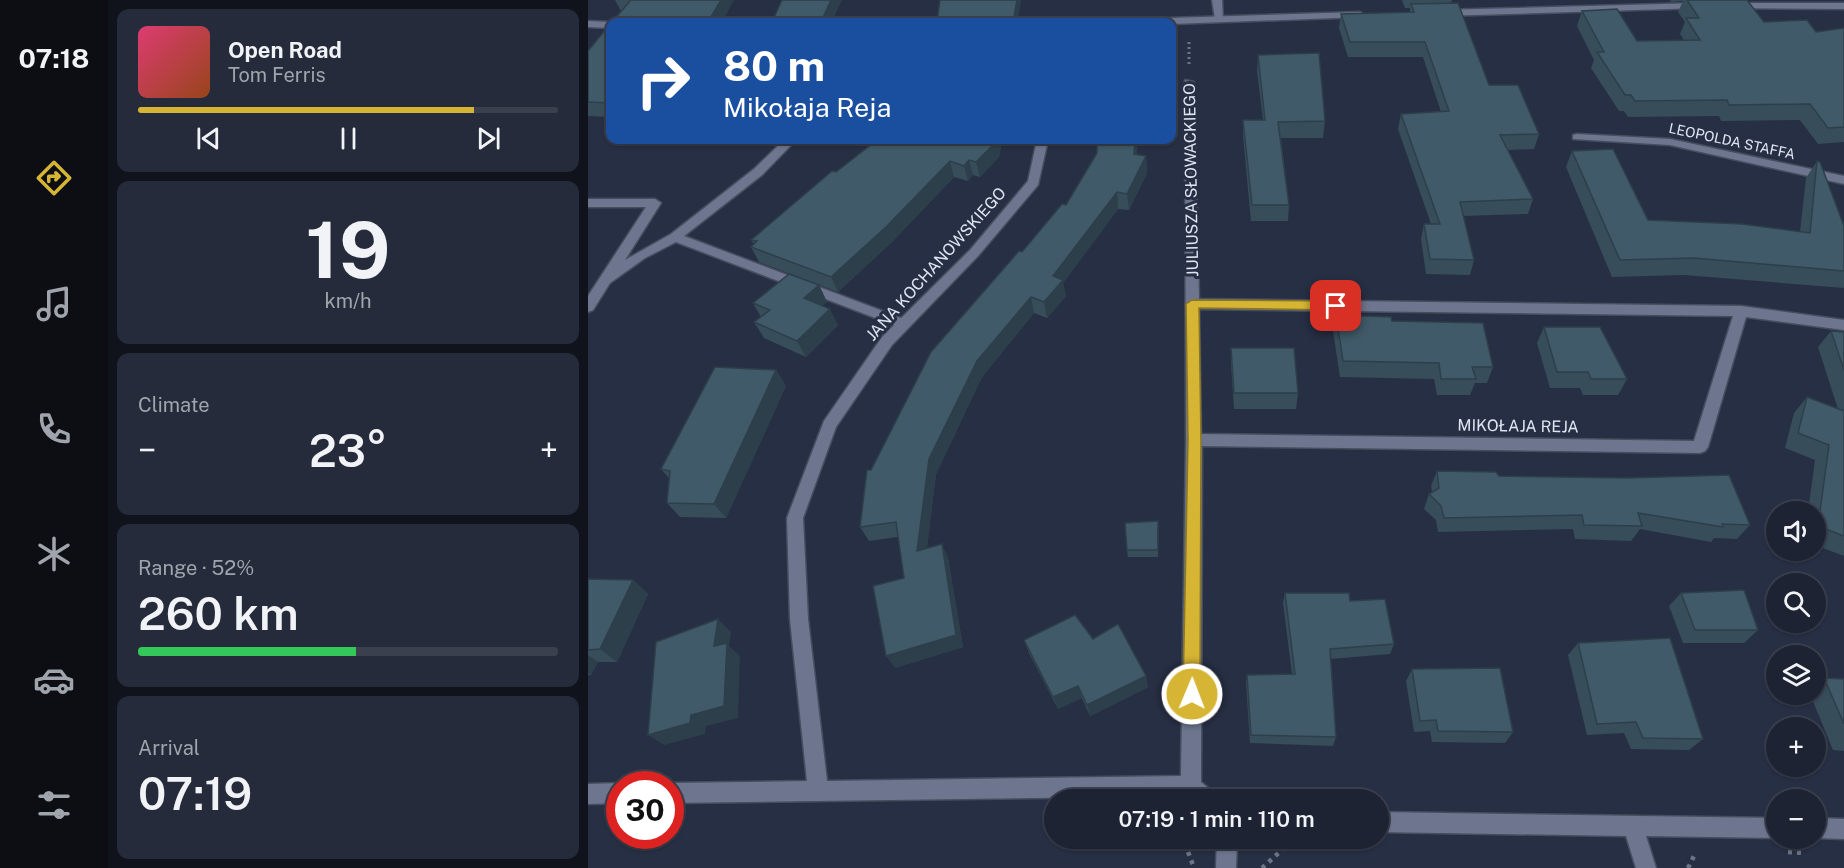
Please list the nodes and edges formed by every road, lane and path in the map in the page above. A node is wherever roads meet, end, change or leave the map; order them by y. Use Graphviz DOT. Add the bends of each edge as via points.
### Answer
graph roads {
  1 [pos="1217,0"];
  2 [pos="1712,6"];
  3 [pos="1723,6"];
  4 [pos="1844,6"];
  5 [pos="1431,13"];
  6 [pos="1372,15"];
  7 [pos="1220,19"];
  8 [pos="1176,20"];
  9 [pos="1188,20"];
  10 [pos="588,24"];
  11 [pos="606,25"];
  12 [pos="1189,82"];
  13 [pos="1577,137"];
  14 [pos="786,144"];
  15 [pos="1041,144"];
  16 [pos="1844,180"];
  17 [pos="588,203"];
  18 [pos="675,237"];
  19 [pos="605,280"];
  20 [pos="1192,304"];
  21 [pos="588,308"];
  22 [pos="1741,311"];
  23 [pos="904,324"];
  24 [pos="1844,325"];
  25 [pos="1194,440"];
  26 [pos="1191,786"];
  27 [pos="1194,789"];
  28 [pos="818,791"];
  29 [pos="606,793"];
  30 [pos="684,793"];
  31 [pos="588,794"];
  32 [pos="1633,825"];
  33 [pos="1766,828"];
  34 [pos="1826,828"];
  35 [pos="1844,829"];
  36 [pos="1389,831"];
  37 [pos="1188,849"];
  38 [pos="1227,849"];
  39 [pos="1283,849"];
  40 [pos="1194,868"];
  41 [pos="1226,868"];
  42 [pos="1262,868"];
  43 [pos="1646,868"];
  1 -- 7 [label="street"];
  2 -- 5 [label="street"];
  3 -- 4 [label="street"];
  6 -- 7 [label="street"];
  7 -- 9 [label="street"];
  8 -- 9 [label="street"];
  9 -- 12 [label="path, JULIUSZA SŁOWACKIEGO"];
  10 -- 11 [label="street"];
  12 -- 20 [label="street, JULIUSZA SŁOWACKIEGO"];
  13 -- 16 [label="street, LEOPOLDA STAFFA" via="1670,142"];
  14 -- 18 [label="street" via="758,172"];
  15 -- 23 [label="street, JANA KOCHANOWSKIEGO" via="1034,182 975,253"];
  17 -- 19 [label="street" via="655,203"];
  18 -- 19 [label="street" via="657,244"];
  18 -- 23 [label="street"];
  19 -- 21 [label="street"];
  20 -- 22 [label="street"];
  20 -- 25 [label="street, JULIUSZA SŁOWACKIEGO"];
  22 -- 24 [label="street"];
  22 -- 25 [label="street, MIKOŁAJA REJA" via="1700,447"];
  23 -- 28 [label="street, JANA KOCHANOWSKIEGO" via="887,341 829,425 795,518 799,619"];
  25 -- 26 [label="street, JULIUSZA SŁOWACKIEGO"];
  26 -- 27 [label="street"];
  26 -- 28 [label="street"];
  28 -- 30 [label="street"];
  29 -- 31 [label="street"];
  32 -- 33 [label="street"];
  32 -- 36 [label="street"];
  32 -- 43 [label="street"];
  34 -- 35 [label="street"];
  37 -- 40 [label="path"];
  38 -- 41 [label="street"];
  39 -- 42 [label="path"];
}
